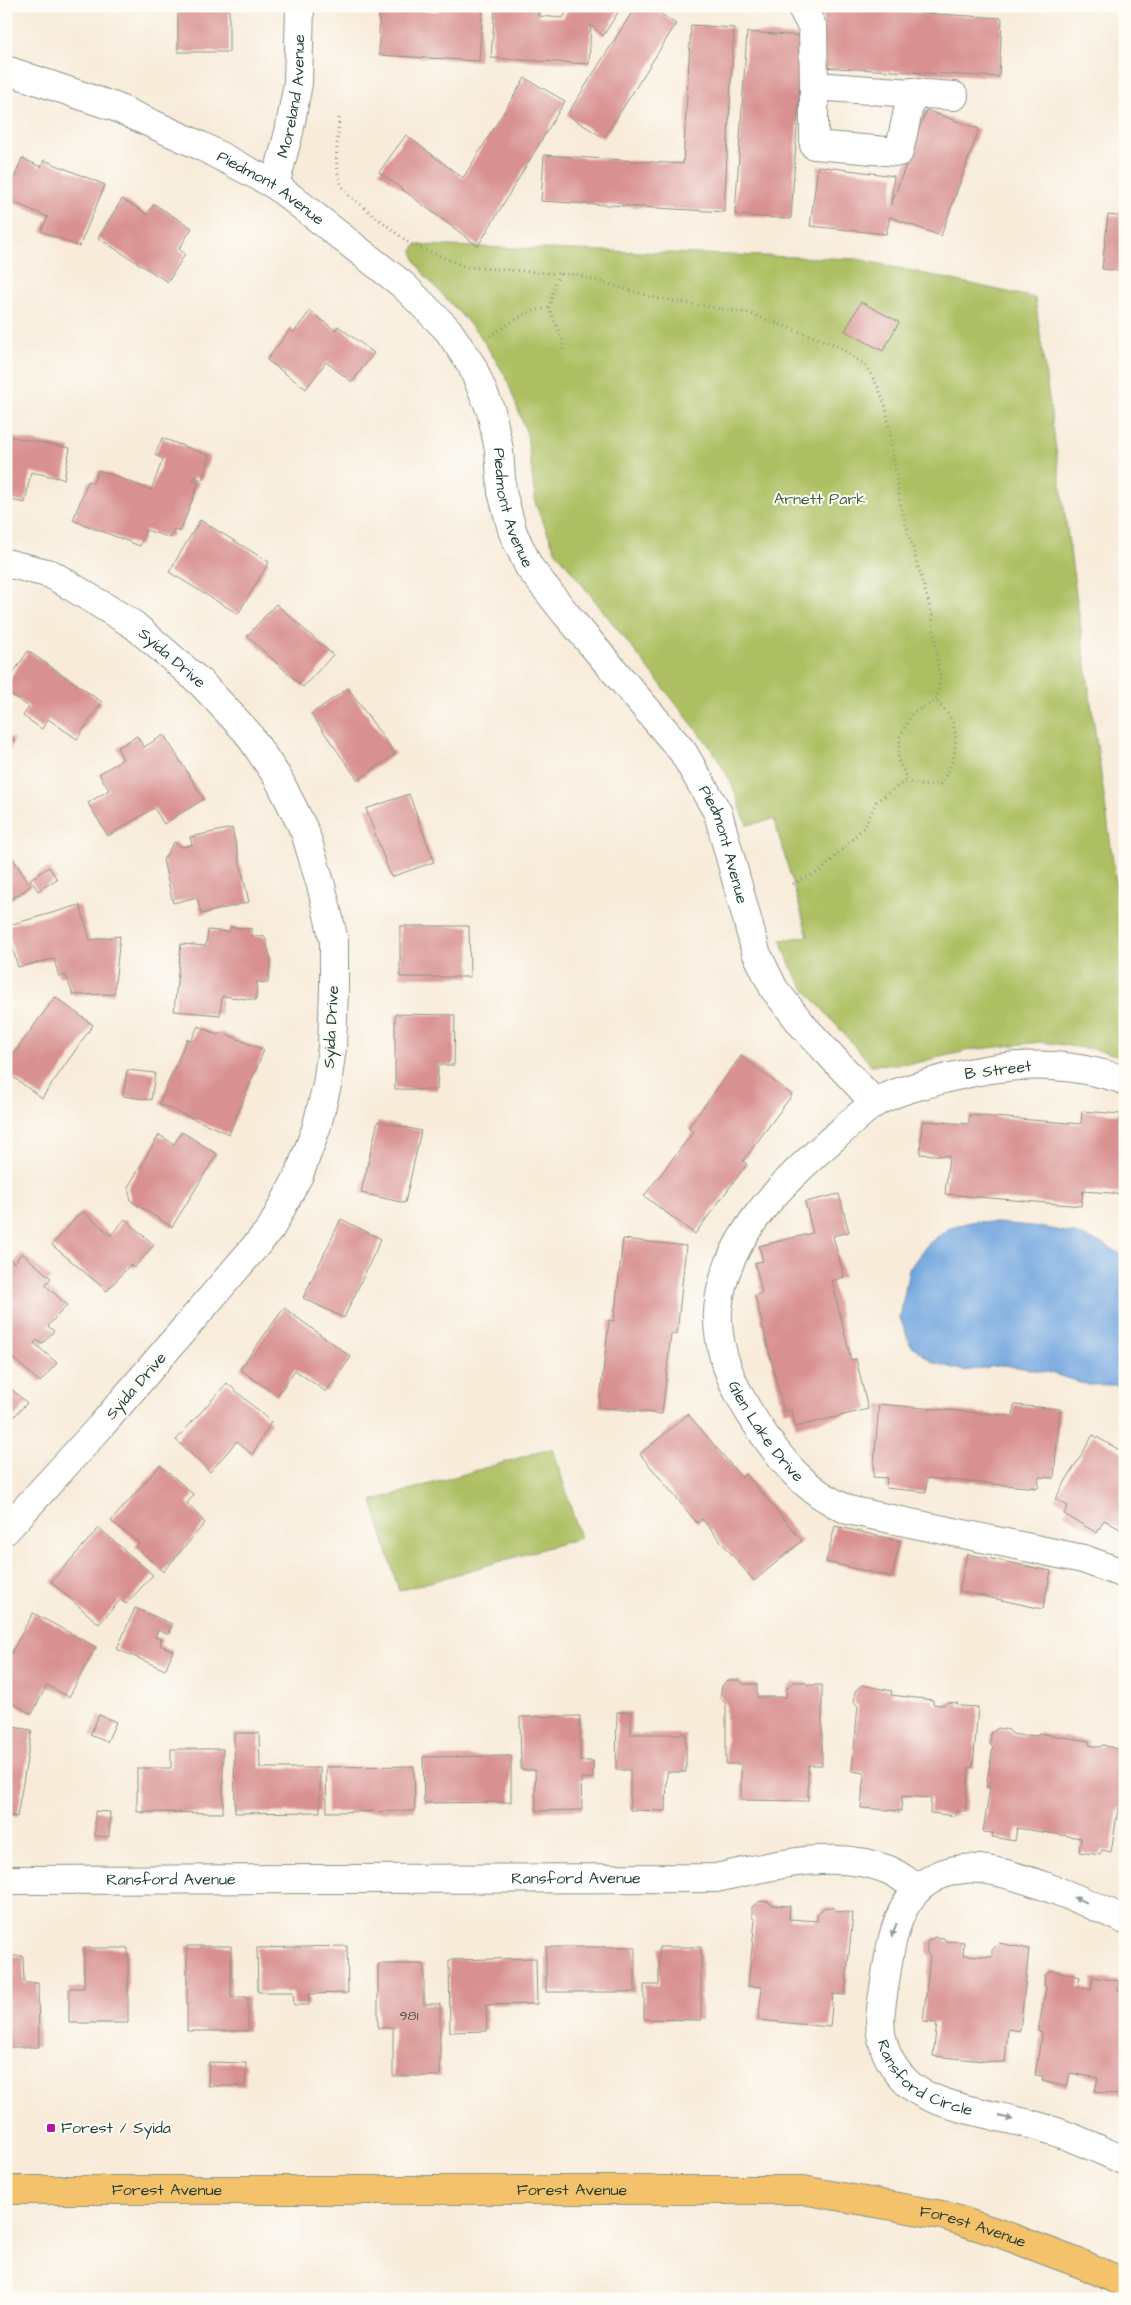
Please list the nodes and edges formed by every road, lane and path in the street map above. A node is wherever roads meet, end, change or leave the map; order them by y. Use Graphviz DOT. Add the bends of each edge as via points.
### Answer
graph roads {
  1 [pos="300,6"];
  2 [pos="801,6"];
  3 [pos="6,70"];
  4 [pos="814,86"];
  5 [pos="912,92"];
  6 [pos="954,96"];
  7 [pos="339,118"];
  8 [pos="275,185"];
  9 [pos="561,274"];
  10 [pos="549,308"];
  11 [pos="463,352"];
  12 [pos="563,352"];
  13 [pos="6,563"];
  14 [pos="936,700"];
  15 [pos="908,779"];
  16 [pos="793,884"];
  17 [pos="1125,1081"];
  18 [pos="875,1103"];
  19 [pos="6,1530"];
  20 [pos="1125,1574"];
  21 [pos="6,1880"];
  22 [pos="918,1888"];
  23 [pos="1125,1920"];
  24 [pos="1125,2161"];
  25 [pos="6,2190"];
  26 [pos="1125,2283"];
  1 -- 8 [label="street, Moreland Avenue" via="298,83"];
  2 -- 4 [label="street" via="813,28"];
  3 -- 8 [label="street, Piedmont Avenue" via="115,107 201,146"];
  4 -- 5 [label="street"];
  4 -- 5 [label="street" via="814,145 899,152"];
  5 -- 6 [label="street"];
  7 -- 9 [label="path" via="336,166 339,184 409,243 466,267"];
  8 -- 11 [label="street, Piedmont Avenue" via="403,285 448,330"];
  9 -- 10 [label="path" via="555,283"];
  9 -- 14 [label="path" via="577,275 660,299 748,313 836,345 866,366 886,407 900,503 932,615 940,682"];
  10 -- 11 [label="path" via="528,312"];
  10 -- 12 [label="path" via="563,341"];
  11 -- 18 [label="street, Piedmont Avenue" via="491,411 499,450 502,492 513,533 529,567 683,752 718,813 756,952 774,989 804,1027"];
  13 -- 19 [label="street, Syida Drive" via="52,574 134,625 201,683 247,732 278,778 305,832 334,941 334,988 332,1047 316,1129 298,1175 271,1228 106,1420"];
  14 -- 15 [label="path" via="912,713 900,737 898,760"];
  14 -- 15 [label="path" via="949,716 954,730 953,760 940,784 924,786"];
  15 -- 16 [label="path" via="876,802 865,826 822,870"];
  17 -- 18 [label="street, B Street" via="1077,1068 1032,1064 991,1067 910,1088"];
  18 -- 20 [label="street, Glen Lake Drive" via="806,1162 773,1196 748,1228 732,1257 722,1284 719,1340 727,1368 748,1410 776,1453 802,1482 825,1500 848,1510 1083,1559"];
  21 -- 22 [label="street, Ransford Avenue" via="716,1878 789,1863 834,1860 866,1863 890,1870"];
  23 -- 22 [label="street, one-way" via="1023,1879 992,1872 964,1868 941,1874"];
  22 -- 24 [label="street, Ransford Circle, one-way" via="905,1903 891,1938 880,2021 883,2043 894,2069 912,2087 931,2099 1045,2128"];
  25 -- 26 [label="main road, Forest Avenue" via="803,2190 942,2215 1016,2239"];
}
